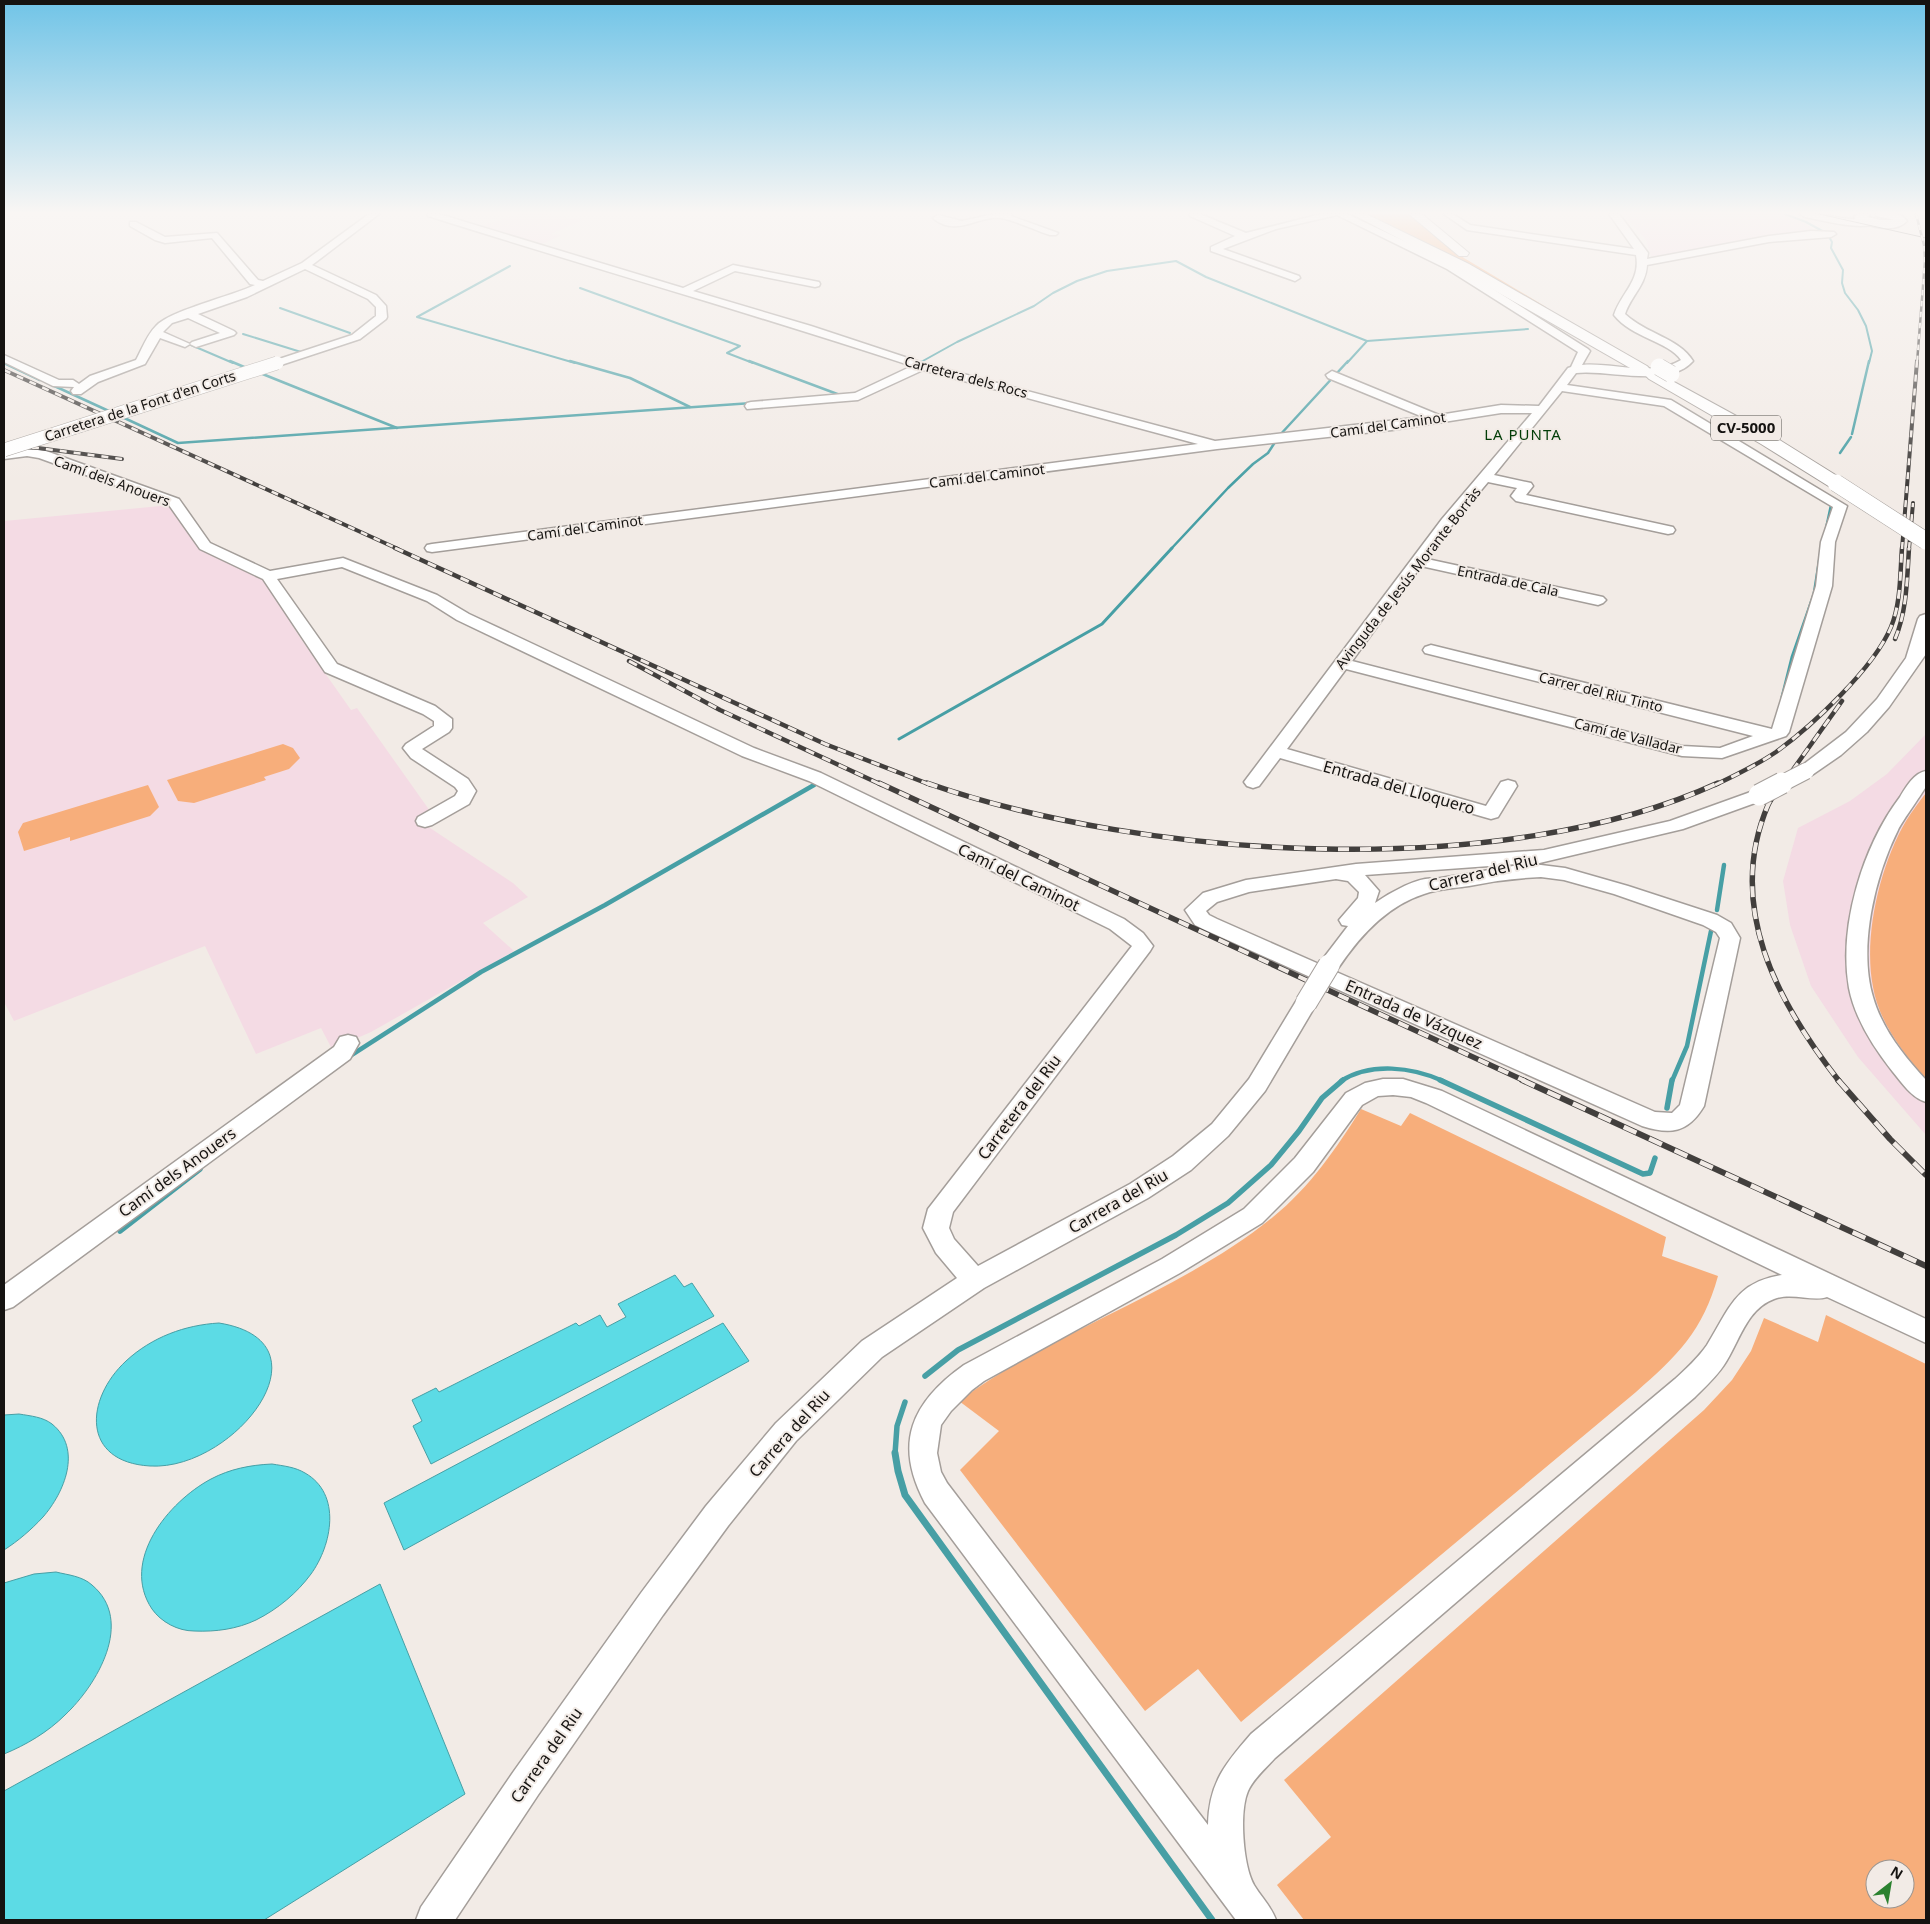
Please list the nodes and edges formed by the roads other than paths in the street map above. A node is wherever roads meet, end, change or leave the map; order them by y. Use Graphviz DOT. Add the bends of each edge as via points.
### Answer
graph roads {
  1 [pos="221,304"];
  2 [pos="378,304"];
  3 [pos="727,304"];
  4 [pos="1509,304"];
  5 [pos="1532,304"];
  6 [pos="1544,304"];
  7 [pos="1624,304"];
  8 [pos="188,314"];
  9 [pos="157,333"];
  10 [pos="4,358"];
  11 [pos="922,366"];
  12 [pos="1576,368"];
  13 [pos="1656,371"];
  14 [pos="1336,376"];
  15 [pos="1559,387"];
  16 [pos="751,406"];
  17 [pos="1542,410"];
  18 [pos="1435,418"];
  19 [pos="1217,445"];
  20 [pos="4,450"];
  21 [pos="4,455"];
  22 [pos="1486,477"];
  23 [pos="1837,477"];
  24 [pos="1926,526"];
  25 [pos="1668,530"];
  26 [pos="1926,541"];
  27 [pos="432,548"];
  28 [pos="1417,561"];
  29 [pos="268,576"];
  30 [pos="1598,600"];
  31 [pos="1926,606"];
  32 [pos="1926,614"];
  33 [pos="1926,619"];
  34 [pos="1431,650"];
  35 [pos="1920,651"];
  36 [pos="1342,663"];
  37 [pos="1771,735"];
  38 [pos="1276,751"];
  39 [pos="1926,776"];
  40 [pos="1253,782"];
  41 [pos="1508,786"];
  42 [pos="1704,817"];
  43 [pos="425,820"];
  44 [pos="1544,856"];
  45 [pos="1325,872"];
  46 [pos="1418,888"];
  47 [pos="1621,890"];
  48 [pos="1136,938"];
  49 [pos="1341,945"];
  50 [pos="348,1043"];
  51 [pos="1926,1094"];
  52 [pos="975,1280"];
  53 [pos="1850,1295"];
  54 [pos="4,1299"];
  55 [pos="1926,1332"];
  56 [pos="1239,1895"];
  57 [pos="434,1920"];
  58 [pos="1258,1920"];
  1 -- 8 [label="street"];
  2 -- 20 [label="street, Carretera de la Font d'en Corts, bridge" via="382,317 356,337"];
  3 -- 11 [label="street, Carretera dels Rocs"];
  4 -- 12 [label="street" via="1584,351"];
  5 -- 13 [label="highway, CV-5000"];
  6 -- 13 [label="highway, CV-5000"];
  7 -- 12 [label="street" via="1619,315 1627,323 1679,350 1687,361 1681,367 1640,372"];
  8 -- 9 [label="street" via="165,323"];
  8 -- 9 [label="street" via="230,333 191,344"];
  9 -- 10 [label="street" via="141,362 75,388"];
  11 -- 16 [label="street" via="858,396"];
  11 -- 19 [label="street, Carretera dels Rocs"];
  12 -- 15 [label="street, Avinguda de Jesús Morante Borràs"];
  13 -- 23 [label="highway, CV-5000" via="1767,440"];
  14 -- 18 [label="street"];
  15 -- 17 [label="street, Avinguda de Jesús Morante Borràs"];
  15 -- 37 [label="street" via="1667,403 1840,506 1828,542 1824,586 1786,713 1780,732"];
  17 -- 18 [label="street, Camí del Caminot" via="1509,408"];
  17 -- 22 [label="street, Avinguda de Jesús Morante Borràs"];
  18 -- 19 [label="street, Camí del Caminot" via="1383,427"];
  19 -- 27 [label="street, Camí del Caminot"];
  21 -- 29 [label="street, Camí dels Anouers" via="41,454 167,499 178,506 205,546"];
  22 -- 25 [label="street" via="1526,486 1518,496 1521,498"];
  22 -- 28 [label="street, Avinguda de Jesús Morante Borràs"];
  23 -- 24 [label="highway, CV-5000"];
  23 -- 26 [label="highway, CV-5000, bridge"];
  28 -- 30 [label="street, Entrada de Cala"];
  28 -- 36 [label="street, Avinguda de Jesús Morante Borràs"];
  29 -- 43 [label="street" via="331,668 443,719 442,728 412,748 462,783 467,791 462,800"];
  29 -- 48 [label="street, Camí del Caminot" via="343,562 432,598 463,617 748,752 815,776 1117,924"];
  31 -- 32 [label="street"];
  33 -- 35 [label="street, Carrera del Riu"];
  34 -- 37 [label="street, Carrer del Riu Tinto"];
  35 -- 42 [label="street, Carrera del Riu, bridge" via="1891,693 1843,745 1806,771 1759,795"];
  36 -- 37 [label="street, Camí de Valladar" via="1682,750 1722,753"];
  36 -- 38 [label="street, Avinguda de Jesús Morante Borràs"];
  38 -- 40 [label="street, Avinguda de Jesús Morante Borràs"];
  38 -- 41 [label="street, Entrada del Lloquero" via="1491,813"];
  39 -- 51 [label="street" via="1898,812 1876,853 1866,890 1857,961 1862,996 1880,1037"];
  42 -- 44 [label="street, Carrera del Riu"];
  42 -- 47 [label="street" via="1670,836 1596,860 1593,867 1597,875"];
  44 -- 45 [label="street, Entrada de Vázquez"];
  44 -- 46 [label="street, Carrera del Riu" via="1480,869"];
  45 -- 47 [label="street, Entrada de Vázquez" via="1236,890 1200,901 1195,910 1202,920 1210,924 1650,1120 1673,1123 1681,1121 1692,1106 1730,938 1724,928 1710,920"];
  45 -- 49 [label="street" via="1355,877 1369,891 1368,899 1349,920"];
  46 -- 47 [label="street" via="1528,870 1578,876"];
  46 -- 49 [label="street, Carrera del Riu" via="1378,910"];
  48 -- 52 [label="street, Carretera del Riu" via="1143,946 941,1209 936,1228 945,1246"];
  49 -- 52 [label="street, Carrera del Riu, bridge" via="1256,1086 1220,1130 1182,1163 1140,1191"];
  50 -- 54 [label="street, Camí dels Anouers" via="342,1053"];
  52 -- 57 [label="street, Carrera del Riu" via="872,1349 786,1432 717,1516 652,1604"];
  53 -- 55 [label="street"];
  53 -- 56 [label="street" via="1796,1284 1763,1291 1751,1298 1715,1355 1685,1388 1263,1746 1236,1779 1227,1816 1228,1863"];
  53 -- 56 [label="street" via="1434,1096 1410,1088 1385,1086 1354,1099 1304,1165 1253,1216 1171,1266 974,1373 948,1393 929,1418 924,1436 925,1470 936,1493"];
  56 -- 58 [label="street"];
}
